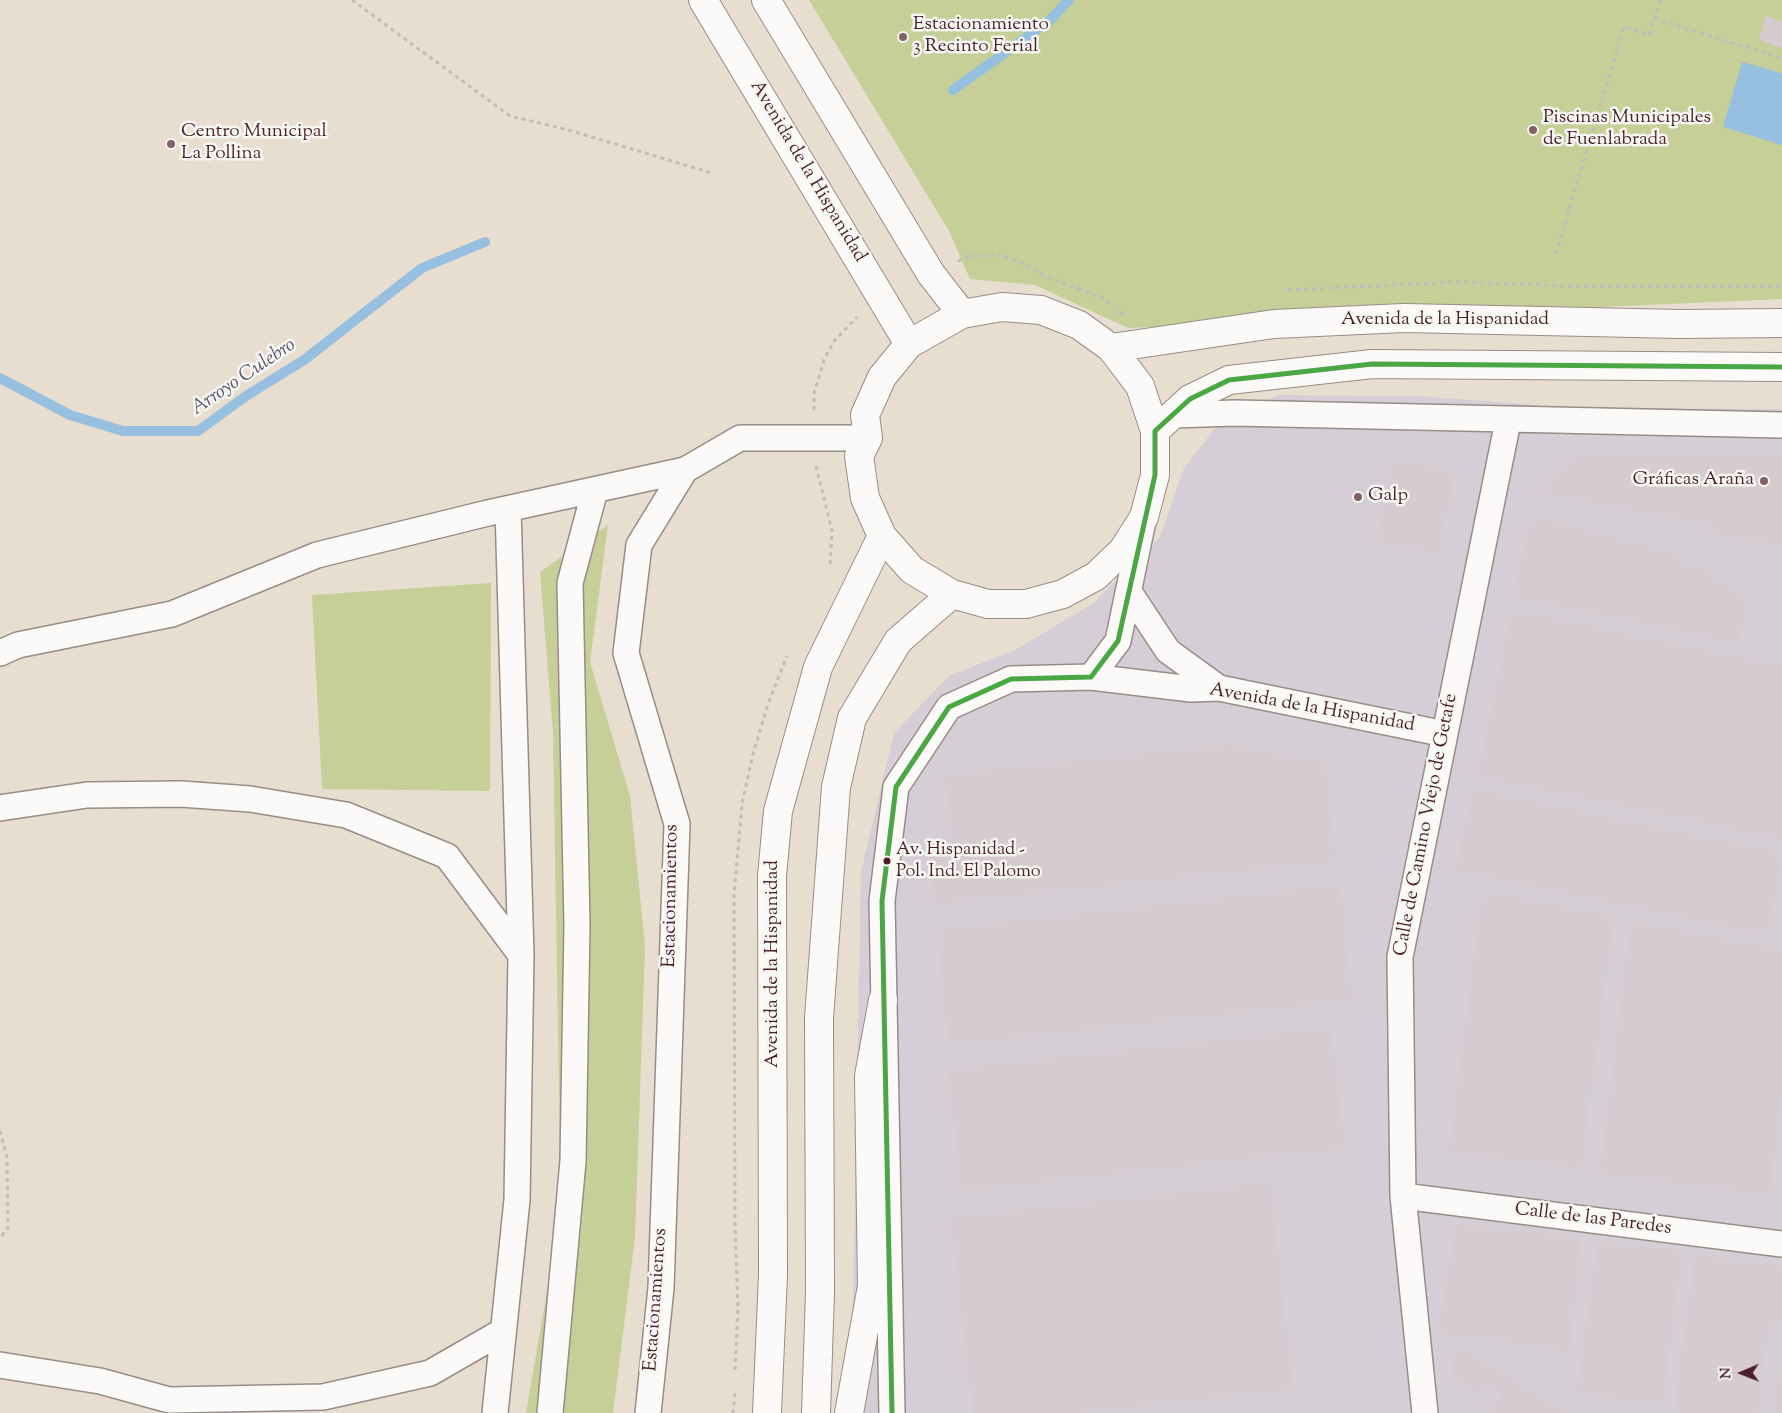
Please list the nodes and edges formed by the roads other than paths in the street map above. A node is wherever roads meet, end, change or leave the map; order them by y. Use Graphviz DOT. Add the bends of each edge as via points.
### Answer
graph roads {
  1 [pos="703,0"];
  2 [pos="766,0"];
  3 [pos="962,314"];
  4 [pos="1782,323"];
  5 [pos="909,344"];
  6 [pos="1111,348"];
  7 [pos="1782,367"];
  8 [pos="1508,421"];
  9 [pos="1164,423"];
  10 [pos="1782,425"];
  11 [pos="868,438"];
  12 [pos="685,470"];
  13 [pos="595,490"];
  14 [pos="508,509"];
  15 [pos="1144,517"];
  16 [pos="882,536"];
  17 [pos="1128,592"];
  18 [pos="952,594"];
  19 [pos="0,652"];
  20 [pos="1091,677"];
  21 [pos="1219,688"];
  22 [pos="1445,734"];
  23 [pos="0,808"];
  24 [pos="520,955"];
  25 [pos="884,1000"];
  26 [pos="1403,1196"];
  27 [pos="1782,1244"];
  28 [pos="503,1331"];
  29 [pos="0,1365"];
  30 [pos="495,1413"];
  31 [pos="550,1413"];
  32 [pos="648,1413"];
  33 [pos="767,1413"];
  34 [pos="816,1413"];
  35 [pos="850,1413"];
  36 [pos="892,1413"];
  37 [pos="1425,1413"];
  1 -- 5 [label="main road, Avenida de la Hispanidad"];
  2 -- 3 [label="main road" via="931,274"];
  3 -- 5 [label="main road"];
  3 -- 6 [label="main road" via="1002,307 1041,310 1079,325"];
  4 -- 6 [label="main road, Avenida de la Hispanidad" via="1404,318 1274,324"];
  5 -- 11 [label="main road" via="882,376 865,415"];
  6 -- 9 [label="main road"];
  7 -- 9 [label="main road" via="1372,364 1229,380 1190,400"];
  8 -- 9 [label="street" via="1235,413"];
  8 -- 10 [label="street"];
  8 -- 22 [label="street, Calle de Camino Viejo de Getafe"];
  9 -- 15 [label="main road"];
  11 -- 12 [label="street, Estacionamientos" via="740,438"];
  11 -- 16 [label="main road" via="859,456 866,498"];
  12 -- 13 [label="street"];
  12 -- 32 [label="street, Estacionamientos" via="639,545 626,652 677,824 661,1288"];
  13 -- 14 [label="street"];
  13 -- 31 [label="street" via="570,583 577,925 573,1161"];
  14 -- 19 [label="street" via="317,555 172,614 18,645"];
  14 -- 24 [label="street"];
  15 -- 17 [label="street"];
  15 -- 18 [label="main road" via="1123,550 1096,576 1063,594 1026,604 988,604"];
  16 -- 18 [label="main road" via="912,570"];
  16 -- 33 [label="main road, Avenida de la Hispanidad" via="818,667 778,811 772,876 773,1275"];
  17 -- 20 [label="street" via="1118,641"];
  17 -- 21 [label="street" via="1168,650"];
  18 -- 34 [label="main road" via="898,641 852,718 836,787 819,1018 820,1292"];
  20 -- 21 [label="street, Avenida de la Hispanidad"];
  20 -- 25 [label="street, Avenida de la Hispanidad" via="1011,679 949,706 896,787 882,901"];
  21 -- 22 [label="street, Avenida de la Hispanidad"];
  22 -- 26 [label="street, Calle de Camino Viejo de Getafe" via="1400,957"];
  23 -- 24 [label="street" via="88,795 181,794 250,799 346,816 447,856"];
  24 -- 28 [label="street" via="517,1200"];
  25 -- 35 [label="main road" via="869,1076 872,1286"];
  25 -- 36 [label="street, Avenida de la Hispanidad"];
  26 -- 27 [label="street, Calle de las Paredes"];
  26 -- 37 [label="street, Calle de Camino Viejo de Getafe"];
  28 -- 29 [label="street" via="430,1373 323,1397 169,1400 100,1381"];
  28 -- 30 [label="street"];
}
